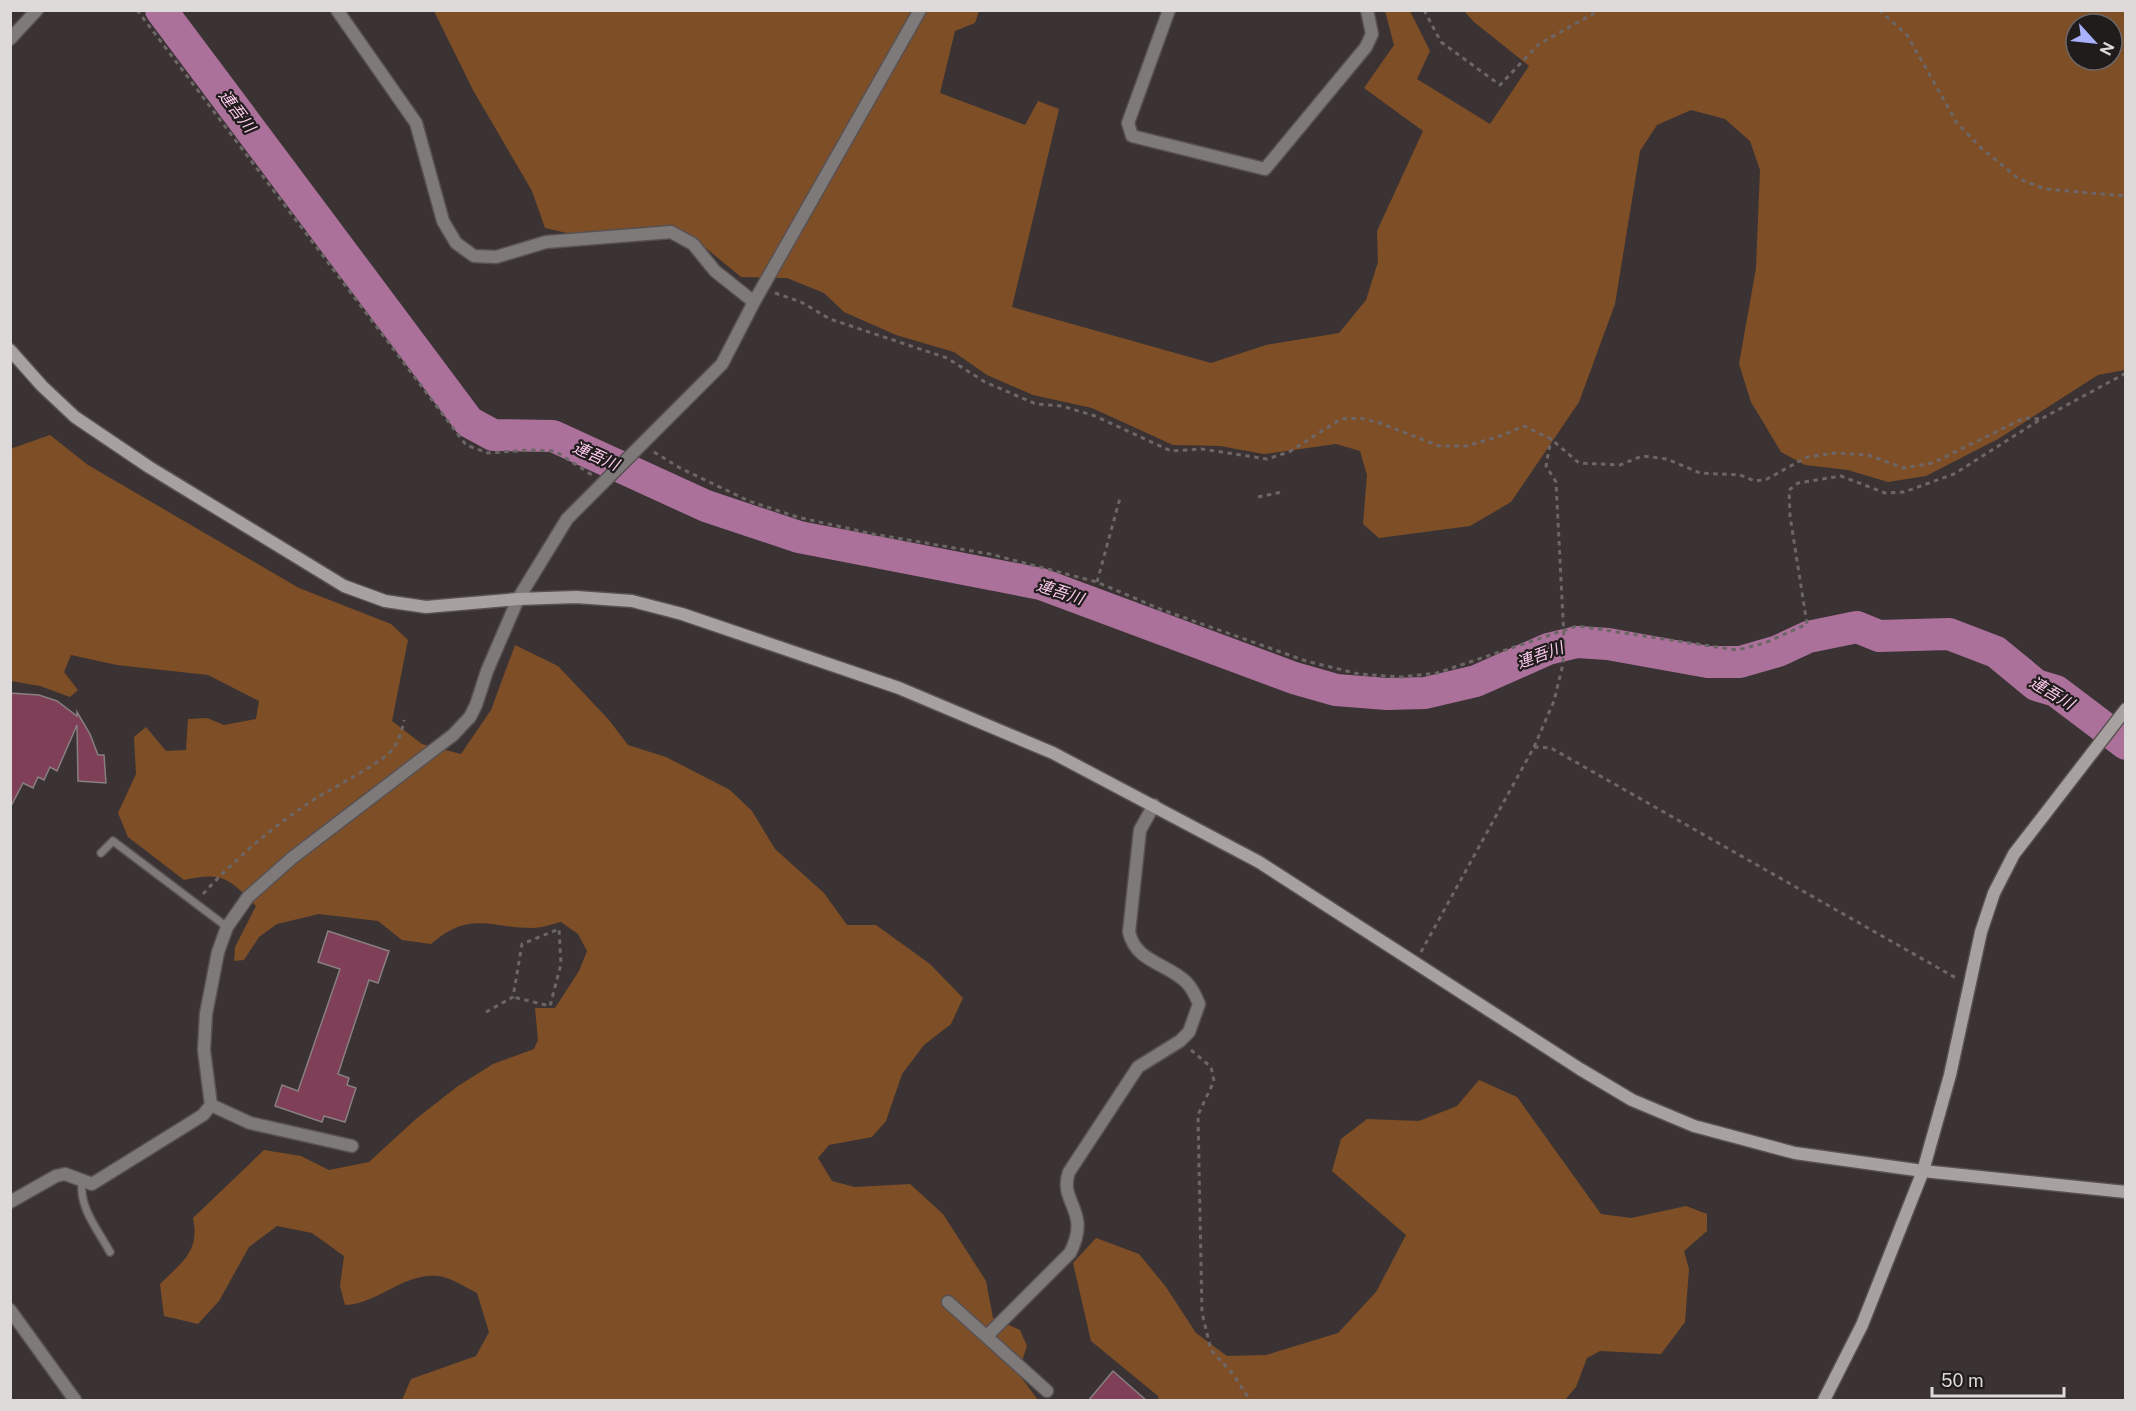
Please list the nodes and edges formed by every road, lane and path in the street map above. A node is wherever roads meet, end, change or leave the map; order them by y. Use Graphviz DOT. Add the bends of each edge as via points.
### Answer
graph roads {
  1 [pos="37,10"];
  2 [pos="137,10"];
  3 [pos="337,10"];
  4 [pos="920,10"];
  5 [pos="1169,10"];
  6 [pos="1367,10"];
  7 [pos="1424,10"];
  8 [pos="1600,10"];
  9 [pos="1879,10"];
  10 [pos="10,39"];
  11 [pos="2126,196"];
  12 [pos="762,287"];
  13 [pos="754,302"];
  14 [pos="10,350"];
  15 [pos="2126,373"];
  16 [pos="2042,419"];
  17 [pos="1551,439"];
  18 [pos="641,445"];
  19 [pos="603,483"];
  20 [pos="1282,492"];
  21 [pos="1258,497"];
  22 [pos="1120,498"];
  23 [pos="1098,582"];
  24 [pos="518,599"];
  25 [pos="1563,630"];
  26 [pos="2126,709"];
  27 [pos="404,720"];
  28 [pos="1534,747"];
  29 [pos="1154,805"];
  30 [pos="101,853"];
  31 [pos="194,903"];
  32 [pos="227,927"];
  33 [pos="1415,963"];
  34 [pos="1969,980"];
  35 [pos="513,997"];
  36 [pos="486,1012"];
  37 [pos="1180,1041"];
  38 [pos="211,1105"];
  39 [pos="352,1146"];
  40 [pos="1923,1171"];
  41 [pos="82,1182"];
  42 [pos="2126,1192"];
  43 [pos="10,1202"];
  44 [pos="110,1252"];
  45 [pos="948,1302"];
  46 [pos="10,1310"];
  47 [pos="988,1335"];
  48 [pos="1047,1391"];
  49 [pos="75,1401"];
  50 [pos="1250,1401"];
  51 [pos="1824,1401"];
  1 -- 10 [label="street"];
  2 -- 19 [label="path" via="466,445 488,453 555,451"];
  3 -- 13 [label="street" via="416,123 443,221 456,243 474,256 496,257 546,242 670,232 693,244 715,271"];
  4 -- 12 [label="street"];
  5 -- 6 [label="street" via="1128,123 1132,136 1265,169 1366,47 1372,34"];
  7 -- 8 [label="path" via="1441,42 1500,85 1539,44"];
  9 -- 11 [label="path" via="1907,35 1957,123 2019,178 2045,189"];
  12 -- 13 [label="street"];
  12 -- 17 [label="path" via="801,302 830,319 947,358 985,382 1036,404 1062,406 1095,416 1171,451 1202,449 1267,459 1288,452 1341,419 1360,418 1439,446 1466,446 1524,426"];
  13 -- 18 [label="street" via="714,375"];
  14 -- 24 [label="street" via="75,417 344,586 385,601 426,608"];
  15 -- 16 [label="path"];
  16 -- 17 [label="path" via="2024,418 1934,463 1904,468 1868,455 1835,453 1807,457 1767,479 1755,481 1740,475 1700,473 1667,459 1642,456 1620,465 1579,463"];
  16 -- 25 [label="path" via="1954,474 1904,492 1886,493 1842,476 1798,483 1789,490 1807,624 1765,643 1737,650 1611,629 1577,626"];
  17 -- 25 [label="path" via="1546,466 1556,482"];
  18 -- 19 [label="street"];
  18 -- 23 [label="path" via="749,501 797,517 990,554"];
  19 -- 24 [label="street" via="567,519"];
  20 -- 21 [label="path"];
  22 -- 23 [label="path"];
  23 -- 25 [label="path" via="1306,662 1359,674 1401,677 1437,673"];
  24 -- 29 [label="street" via="576,597 632,601 682,614 919,696 1053,753"];
  24 -- 32 [label="street" via="470,717 453,735 292,858 248,897"];
  25 -- 28 [label="path" via="1563,664 1554,701"];
  26 -- 34 [label="street" via="2014,854 1994,893"];
  27 -- 31 [label="path" via="398,739 387,754 274,828 233,861"];
  28 -- 33 [label="path"];
  28 -- 34 [label="path" via="1551,748 1955,978"];
  29 -- 33 [label="street" via="1259,862"];
  29 -- 37 [label="street" via="1140,830 1129,932 1131,943 1140,954 1186,982 1197,998 1199,1004 1192,1023"];
  30 -- 31 [label="lane" via="113,841"];
  31 -- 32 [label="lane"];
  32 -- 38 [label="street" via="206,1014 204,1050"];
  33 -- 40 [label="street" via="1632,1100 1694,1126 1795,1153"];
  34 -- 40 [label="street" via="1950,1075"];
  35 -- 35 [label="path" via="522,944 559,929 561,964 550,1006"];
  35 -- 36 [label="path"];
  37 -- 47 [label="street" via="1138,1067 1068,1172 1065,1183 1080,1224 1070,1253"];
  37 -- 50 [label="path" via="1212,1067 1214,1081 1198,1115 1202,1313 1211,1350"];
  38 -- 39 [label="street" via="250,1124"];
  38 -- 41 [label="street" via="203,1115 92,1184"];
  40 -- 42 [label="street"];
  40 -- 51 [label="street" via="1875,1294"];
  41 -- 43 [label="street" via="65,1174 56,1176"];
  41 -- 44 [label="lane" via="80,1196 85,1209"];
  45 -- 47 [label="street"];
  46 -- 49 [label="street"];
  47 -- 48 [label="street"];
}
